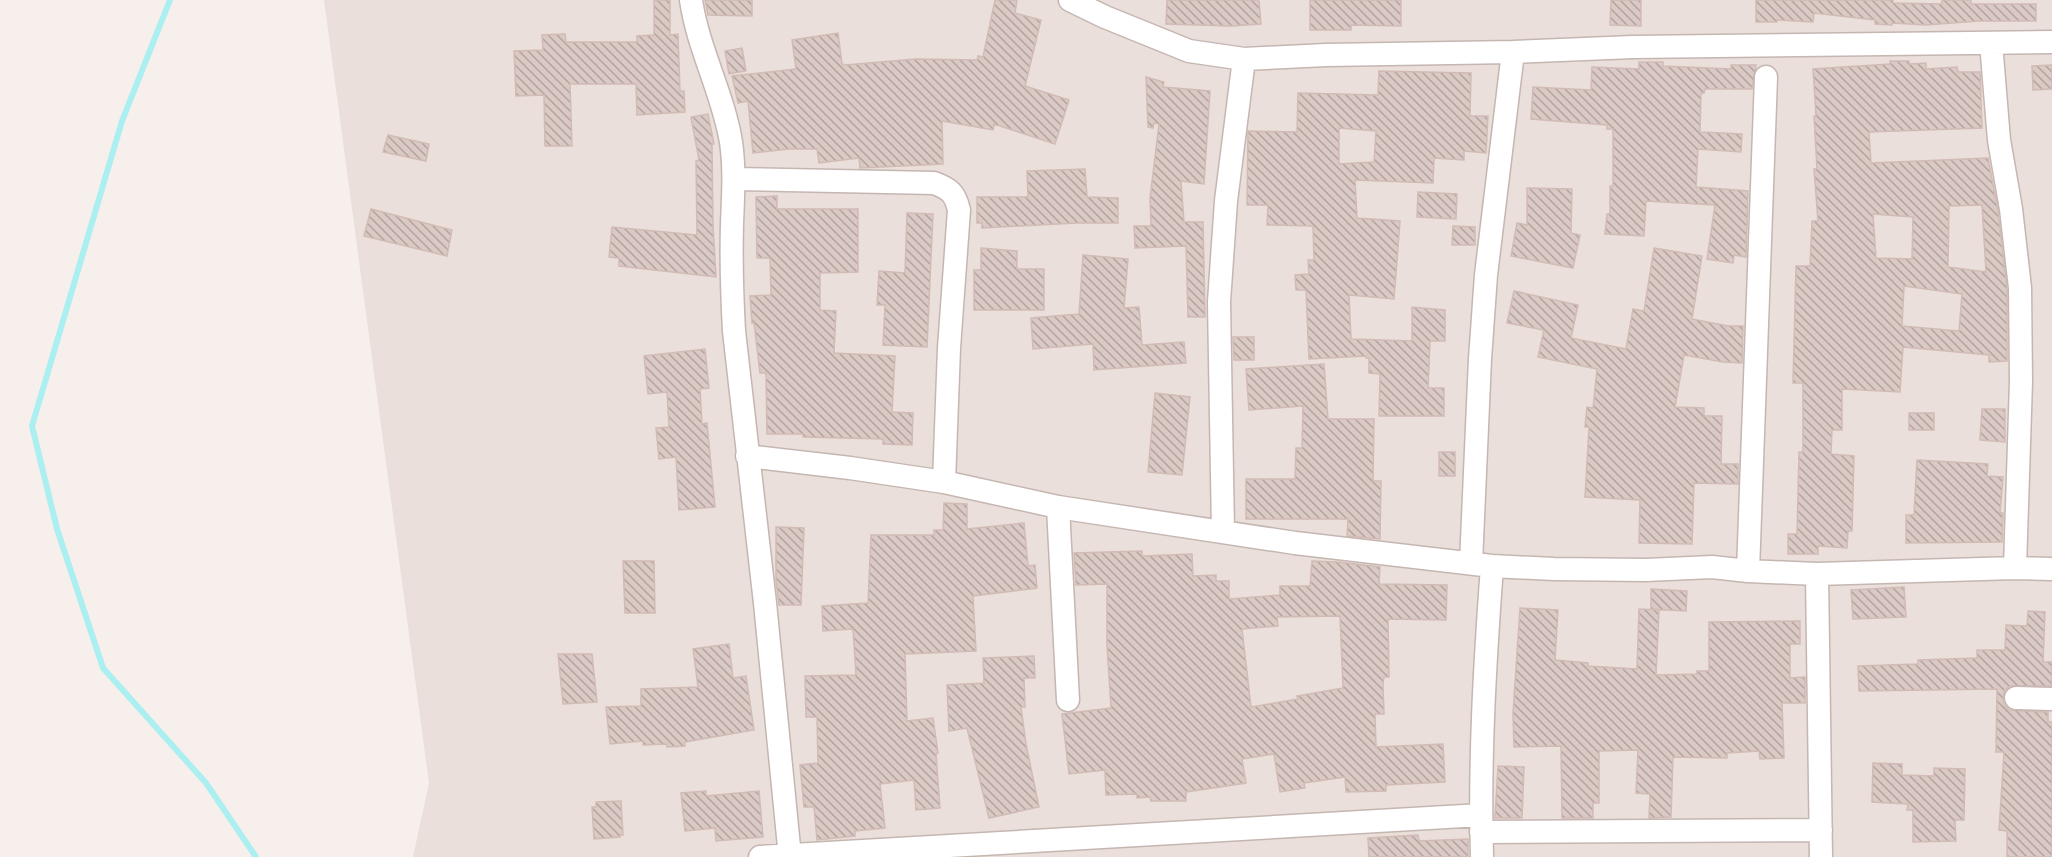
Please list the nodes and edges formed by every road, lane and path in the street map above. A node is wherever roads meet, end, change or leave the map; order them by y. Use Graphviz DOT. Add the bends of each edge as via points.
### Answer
graph roads {
  1 [pos="691,0"];
  2 [pos="1070,0"];
  3 [pos="2052,42"];
  4 [pos="1991,43"];
  5 [pos="1513,52"];
  6 [pos="1244,59"];
  7 [pos="1766,77"];
  8 [pos="734,179"];
  9 [pos="747,456"];
  10 [pos="944,482"];
  11 [pos="1058,507"];
  12 [pos="1223,531"];
  13 [pos="1482,564"];
  14 [pos="2015,568"];
  15 [pos="2052,569"];
  16 [pos="1748,572"];
  17 [pos="1817,574"];
  18 [pos="2016,698"];
  19 [pos="2052,699"];
  20 [pos="1068,700"];
  21 [pos="1481,824"];
  22 [pos="1821,830"];
  23 [pos="790,856"];
  24 [pos="760,857"];
  25 [pos="1482,857"];
  26 [pos="1821,857"];
  1 -- 8 [label="street" via="704,55 726,114"];
  2 -- 6 [label="street" via="1189,51"];
  3 -- 4 [label="street"];
  4 -- 5 [label="street"];
  4 -- 14 [label="street" via="1999,140 2020,288"];
  5 -- 6 [label="street" via="1394,52"];
  5 -- 13 [label="street" via="1480,359"];
  6 -- 12 [label="street" via="1226,201 1219,302"];
  7 -- 16 [label="street"];
  8 -- 9 [label="street" via="732,289"];
  8 -- 10 [label="street" via="934,183 956,196 959,210"];
  9 -- 10 [label="street"];
  9 -- 23 [label="street"];
  10 -- 11 [label="street"];
  11 -- 12 [label="street"];
  11 -- 20 [label="street"];
  12 -- 13 [label="street"];
  13 -- 16 [label="street" via="1646,570 1712,567"];
  13 -- 21 [label="street"];
  14 -- 15 [label="street"];
  14 -- 17 [label="street"];
  16 -- 17 [label="street"];
  17 -- 22 [label="street"];
  18 -- 19 [label="street"];
  21 -- 22 [label="street"];
  21 -- 23 [label="street"];
  21 -- 25 [label="street"];
  22 -- 26 [label="street"];
  23 -- 24 [label="street"];
}
